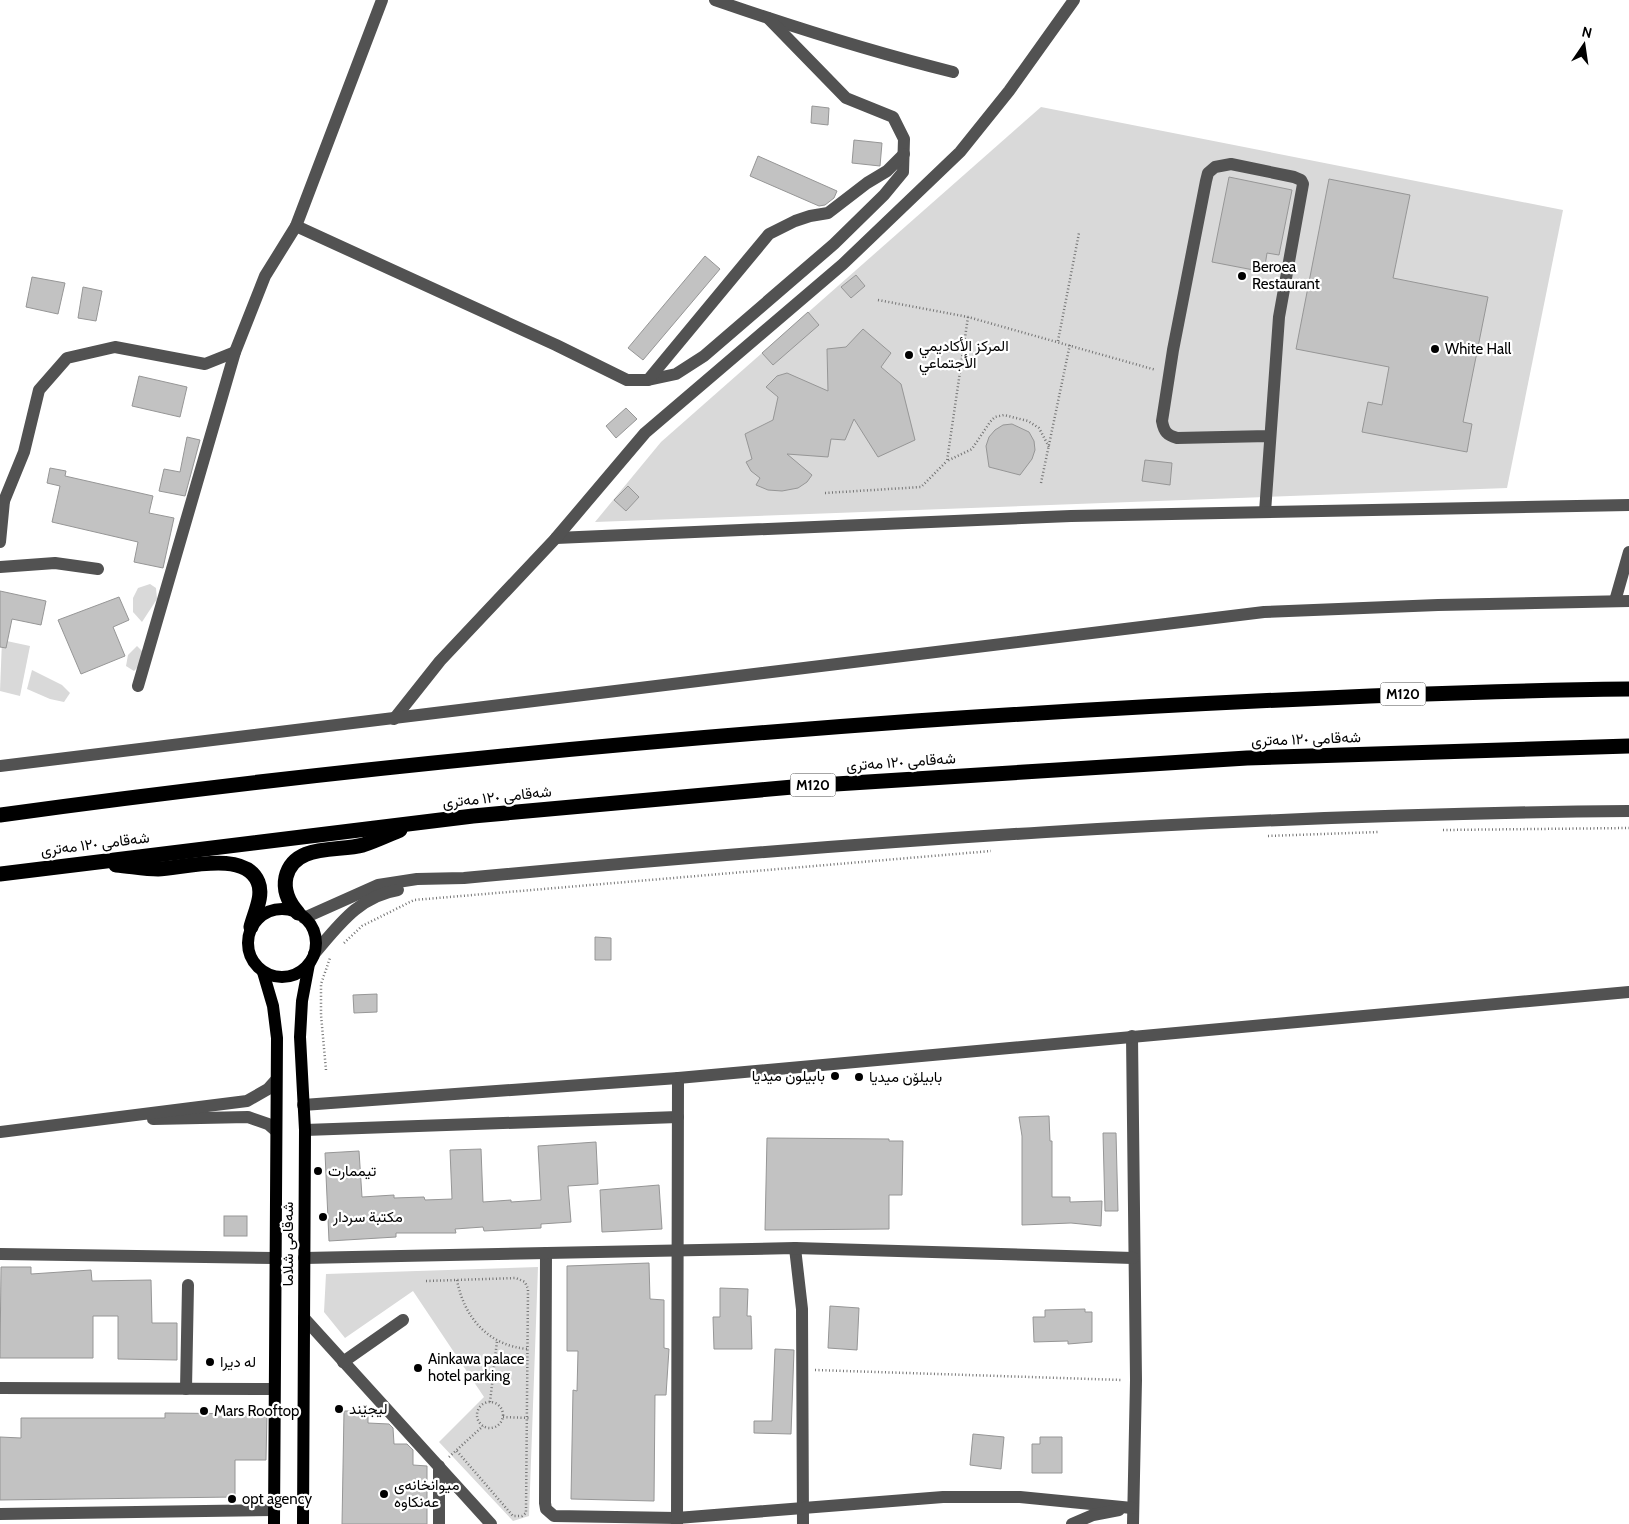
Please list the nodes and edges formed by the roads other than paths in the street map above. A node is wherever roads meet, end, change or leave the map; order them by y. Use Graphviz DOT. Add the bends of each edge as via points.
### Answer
graph roads {
  1 [pos="382,0"];
  2 [pos="715,0"];
  3 [pos="1074,0"];
  4 [pos="768,18"];
  5 [pos="953,72"];
  6 [pos="904,154"];
  7 [pos="296,226"];
  8 [pos="235,352"];
  9 [pos="648,380"];
  10 [pos="1269,436"];
  11 [pos="2,502"];
  12 [pos="1629,505"];
  13 [pos="1265,512"];
  14 [pos="556,538"];
  15 [pos="0,542"];
  16 [pos="1629,552"];
  17 [pos="0,567"];
  18 [pos="98,569"];
  19 [pos="1615,601"];
  20 [pos="1629,601"];
  21 [pos="138,686"];
  22 [pos="1629,689"];
  23 [pos="394,719"];
  24 [pos="1629,746"];
  25 [pos="0,766"];
  26 [pos="1629,810"];
  27 [pos="0,815"];
  28 [pos="421,822"];
  29 [pos="87,862"];
  30 [pos="0,874"];
  31 [pos="464,878"];
  32 [pos="301,915"];
  33 [pos="251,927"];
  34 [pos="312,959"];
  35 [pos="263,972"];
  36 [pos="1629,992"];
  37 [pos="1132,1036"];
  38 [pos="678,1078"];
  39 [pos="276,1080"];
  40 [pos="304,1105"];
  41 [pos="128,1117"];
  42 [pos="678,1117"];
  43 [pos="304,1130"];
  44 [pos="276,1131"];
  45 [pos="0,1132"];
  46 [pos="795,1248"];
  47 [pos="678,1249"];
  48 [pos="546,1253"];
  49 [pos="0,1254"];
  50 [pos="274,1258"];
  51 [pos="304,1258"];
  52 [pos="1134,1258"];
  53 [pos="188,1284"];
  54 [pos="304,1318"];
  55 [pos="403,1320"];
  56 [pos="343,1362"];
  57 [pos="0,1388"];
  58 [pos="186,1389"];
  59 [pos="274,1389"];
  60 [pos="439,1466"];
  61 [pos="1132,1508"];
  62 [pos="802,1509"];
  63 [pos="274,1510"];
  64 [pos="0,1514"];
  65 [pos="151,1518"];
  66 [pos="38,1519"];
  67 [pos="677,1521"];
  68 [pos="274,1524"];
  69 [pos="303,1524"];
  70 [pos="439,1524"];
  71 [pos="491,1524"];
  72 [pos="803,1524"];
  73 [pos="1072,1524"];
  74 [pos="1132,1524"];
  1 -- 7 [label="street"];
  2 -- 4 [label="street"];
  3 -- 14 [label="street" via="1009,91 960,152 843,264 645,433"];
  4 -- 5 [label="street"];
  4 -- 6 [label="street" via="846,98 893,117 904,139"];
  6 -- 9 [label="street" via="887,171 828,213 795,221 770,234"];
  6 -- 9 [label="street" via="903,172 834,244 704,356 676,374"];
  7 -- 8 [label="street" via="265,276"];
  7 -- 9 [label="street" via="627,380"];
  8 -- 11 [label="street" via="205,364 115,347 67,358 39,390 24,452"];
  8 -- 21 [label="street"];
  10 -- 10 [label="street" via="1279,317 1301,180 1231,164 1215,167 1208,173 1169,374 1163,429 1168,435 1178,438"];
  10 -- 13 [label="street"];
  11 -- 15 [label="street"];
  12 -- 13 [label="street"];
  13 -- 14 [label="street" via="1071,516"];
  14 -- 23 [label="street" via="440,662"];
  16 -- 19 [label="street"];
  17 -- 18 [label="street" via="55,563"];
  19 -- 20 [label="street"];
  19 -- 23 [label="street" via="1264,612"];
  22 -- 27 [label="highway, M120" via="1269,699 766,732 292,778"];
  23 -- 25 [label="street"];
  24 -- 28 [label="highway, شەقامی ١٢٠ مەتری / M120" via="1262,758 1001,773 804,786"];
  26 -- 31 [label="street" via="1355,817 1081,830 774,850"];
  28 -- 29 [label="highway, شەقامی ١٢٠ مەتری / M120"];
  28 -- 32 [label="highway" via="363,845 309,852 298,858 290,868 285,886 288,898"];
  29 -- 30 [label="highway, شەقامی ١٢٠ مەتری / M120"];
  29 -- 33 [label="highway" via="157,869 223,863 240,867 254,875 260,890"];
  31 -- 32 [label="street" via="417,879 378,885"];
  31 -- 34 [label="street" via="376,895 345,917"];
  32 -- 33 [label="main road" via="278,909 258,918"];
  32 -- 34 [label="main road, شەقامی شلاما" via="315,935"];
  33 -- 35 [label="main road, شەقامی شلاما" via="247,947 250,957"];
  34 -- 35 [label="main road" via="302,971 288,977"];
  34 -- 40 [label="main road, شەقامی شلاما" via="302,1001 300,1037"];
  35 -- 39 [label="main road, شەقامی شلاما" via="276,1022"];
  36 -- 37 [label="street"];
  37 -- 38 [label="street"];
  37 -- 52 [label="street"];
  38 -- 40 [label="street"];
  38 -- 42 [label="street"];
  39 -- 41 [label="street" via="258,1096 246,1101"];
  39 -- 44 [label="main road, شەقامی شلاما"];
  40 -- 43 [label="main road, شەقامی شلاما"];
  41 -- 44 [label="street" via="163,1120 248,1117 268,1124"];
  41 -- 45 [label="street"];
  42 -- 43 [label="street"];
  42 -- 47 [label="street"];
  43 -- 51 [label="main road, شەقامی شلاما"];
  44 -- 50 [label="main road, شەقامی شلاما"];
  46 -- 47 [label="street"];
  46 -- 52 [label="street"];
  46 -- 62 [label="street" via="802,1309"];
  47 -- 48 [label="street"];
  47 -- 67 [label="street"];
  48 -- 51 [label="street"];
  48 -- 67 [label="street" via="546,1509 559,1518"];
  49 -- 50 [label="street"];
  50 -- 59 [label="main road, شەقامی شلاما"];
  51 -- 54 [label="main road, شەقامی شلاما"];
  52 -- 61 [label="street" via="1136,1380"];
  53 -- 58 [label="street"];
  54 -- 56 [label="street"];
  54 -- 69 [label="main road, شەقامی شلاما"];
  55 -- 56 [label="street"];
  56 -- 60 [label="street"];
  57 -- 58 [label="street"];
  58 -- 59 [label="street"];
  59 -- 63 [label="main road, شەقامی شلاما"];
  60 -- 70 [label="street"];
  60 -- 71 [label="street"];
  61 -- 62 [label="street" via="1010,1497 917,1498"];
  61 -- 73 [label="street" via="1099,1514"];
  61 -- 74 [label="street"];
  62 -- 67 [label="street"];
  62 -- 72 [label="street"];
  63 -- 65 [label="street"];
  63 -- 68 [label="main road, شەقامی شلاما"];
  64 -- 66 [label="street"];
  65 -- 66 [label="street"];
}
